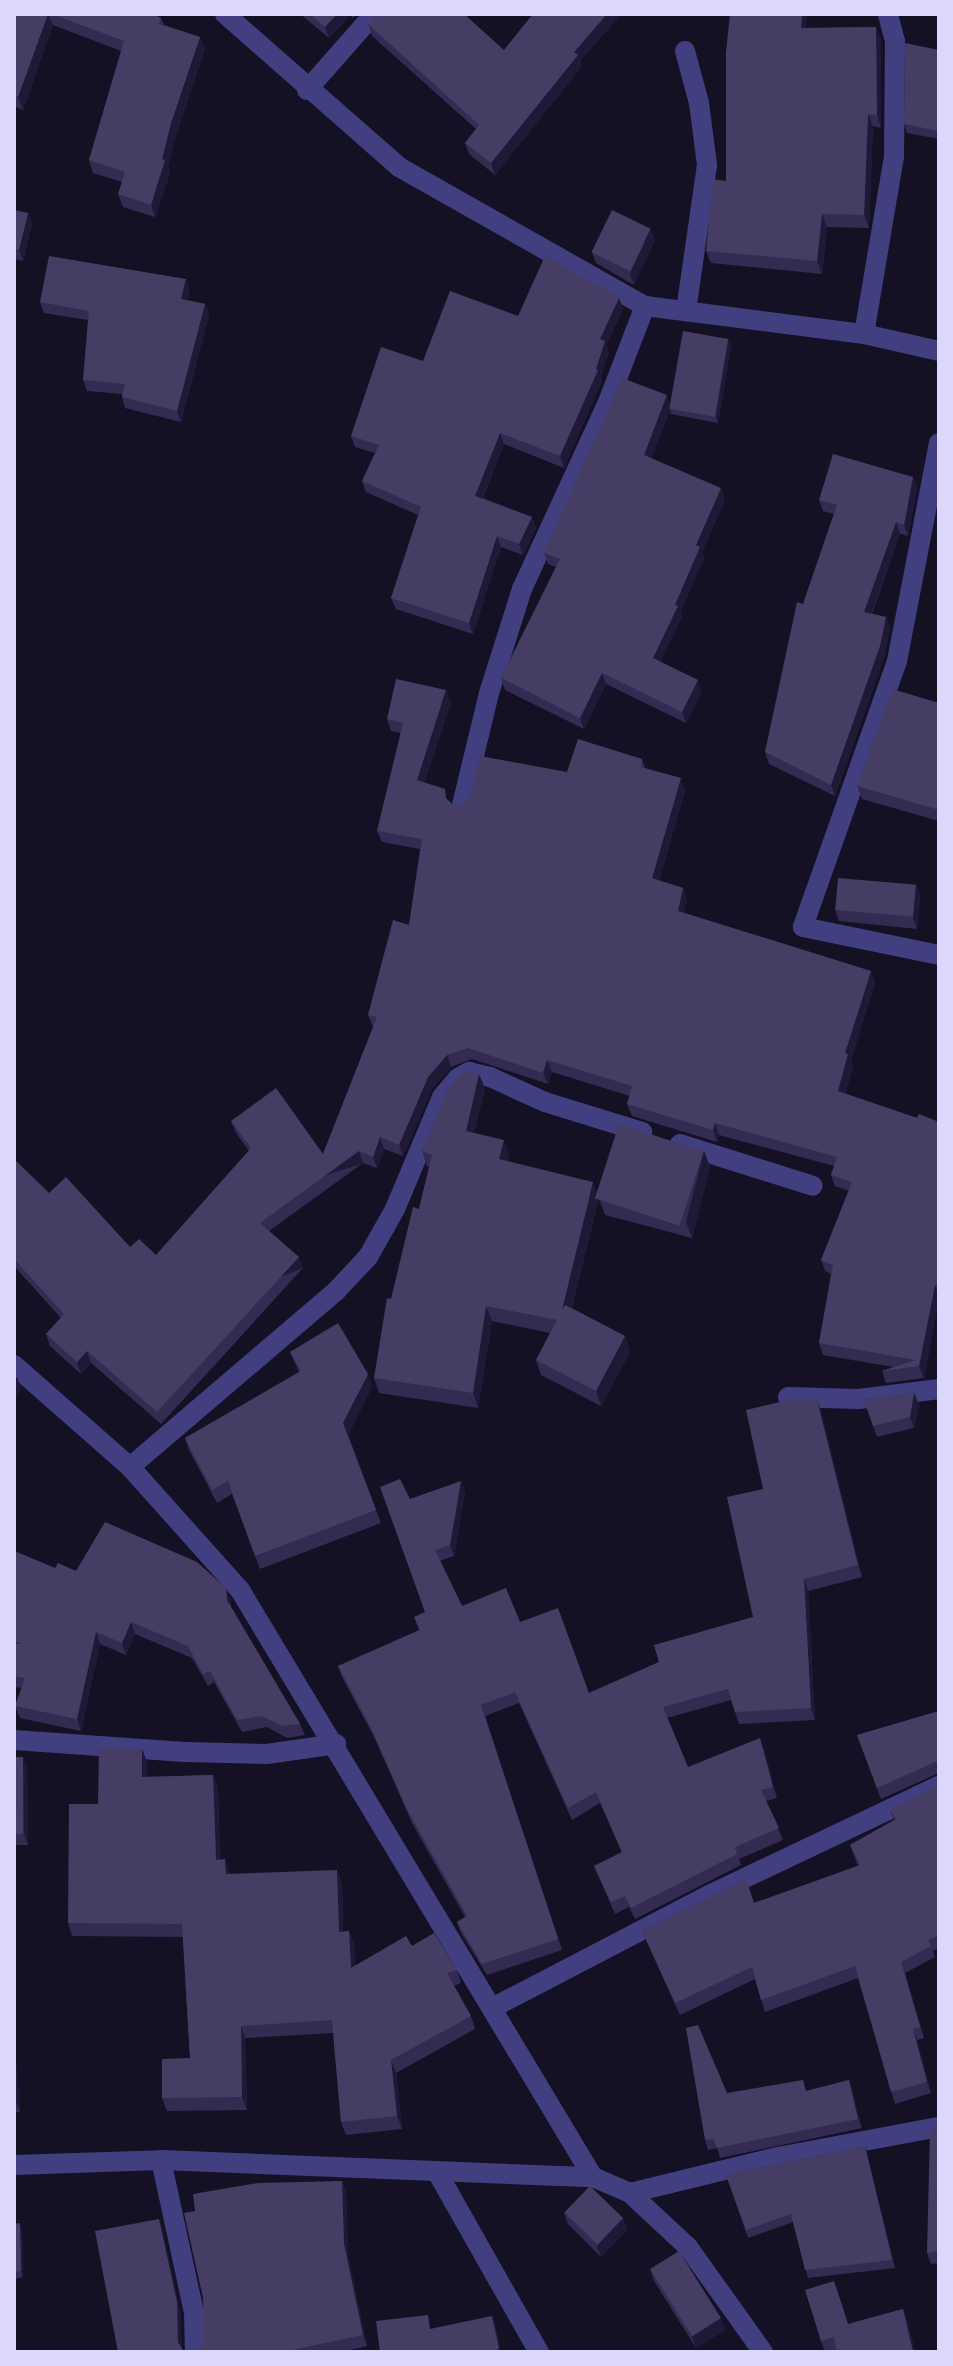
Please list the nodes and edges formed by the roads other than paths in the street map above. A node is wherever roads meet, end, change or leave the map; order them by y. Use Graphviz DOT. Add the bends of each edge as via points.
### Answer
graph roads {
  1 [pos="225,14"];
  2 [pos="374,14"];
  3 [pos="888,14"];
  4 [pos="685,51"];
  5 [pos="307,90"];
  6 [pos="645,306"];
  7 [pos="686,311"];
  8 [pos="864,334"];
  9 [pos="939,351"];
  10 [pos="939,443"];
  11 [pos="462,805"];
  12 [pos="939,955"];
  13 [pos="813,1186"];
  14 [pos="14,1365"];
  15 [pos="939,1389"];
  16 [pos="788,1397"];
  17 [pos="130,1467"];
  18 [pos="14,1740"];
  19 [pos="336,1744"];
  20 [pos="939,1786"];
  21 [pos="492,2008"];
  22 [pos="939,2127"];
  23 [pos="161,2160"];
  24 [pos="14,2165"];
  25 [pos="437,2172"];
  26 [pos="593,2177"];
  27 [pos="630,2193"];
  28 [pos="195,2352"];
  29 [pos="539,2352"];
  30 [pos="763,2352"];
  1 -- 5 [label="street"];
  2 -- 5 [label="street"];
  3 -- 8 [label="street" via="895,41 894,157"];
  4 -- 7 [label="street" via="707,165"];
  5 -- 6 [label="street" via="399,167"];
  6 -- 7 [label="street"];
  6 -- 11 [label="street" via="608,402 522,589"];
  7 -- 8 [label="street"];
  8 -- 9 [label="street"];
  10 -- 12 [label="street" via="897,661 803,927"];
  13 -- 17 [label="street" via="545,1102 469,1072 442,1097 395,1209 368,1257 337,1290"];
  14 -- 17 [label="street"];
  15 -- 16 [label="street" via="859,1399"];
  17 -- 19 [label="street" via="240,1590"];
  18 -- 19 [label="street" via="267,1754"];
  19 -- 21 [label="street"];
  20 -- 21 [label="street" via="723,1888"];
  21 -- 26 [label="street"];
  22 -- 27 [label="street" via="778,2157"];
  23 -- 24 [label="street"];
  23 -- 25 [label="street"];
  23 -- 28 [label="street" via="194,2312"];
  25 -- 26 [label="street"];
  25 -- 29 [label="street"];
  26 -- 27 [label="street"];
  27 -- 30 [label="street" via="688,2247"];
}
